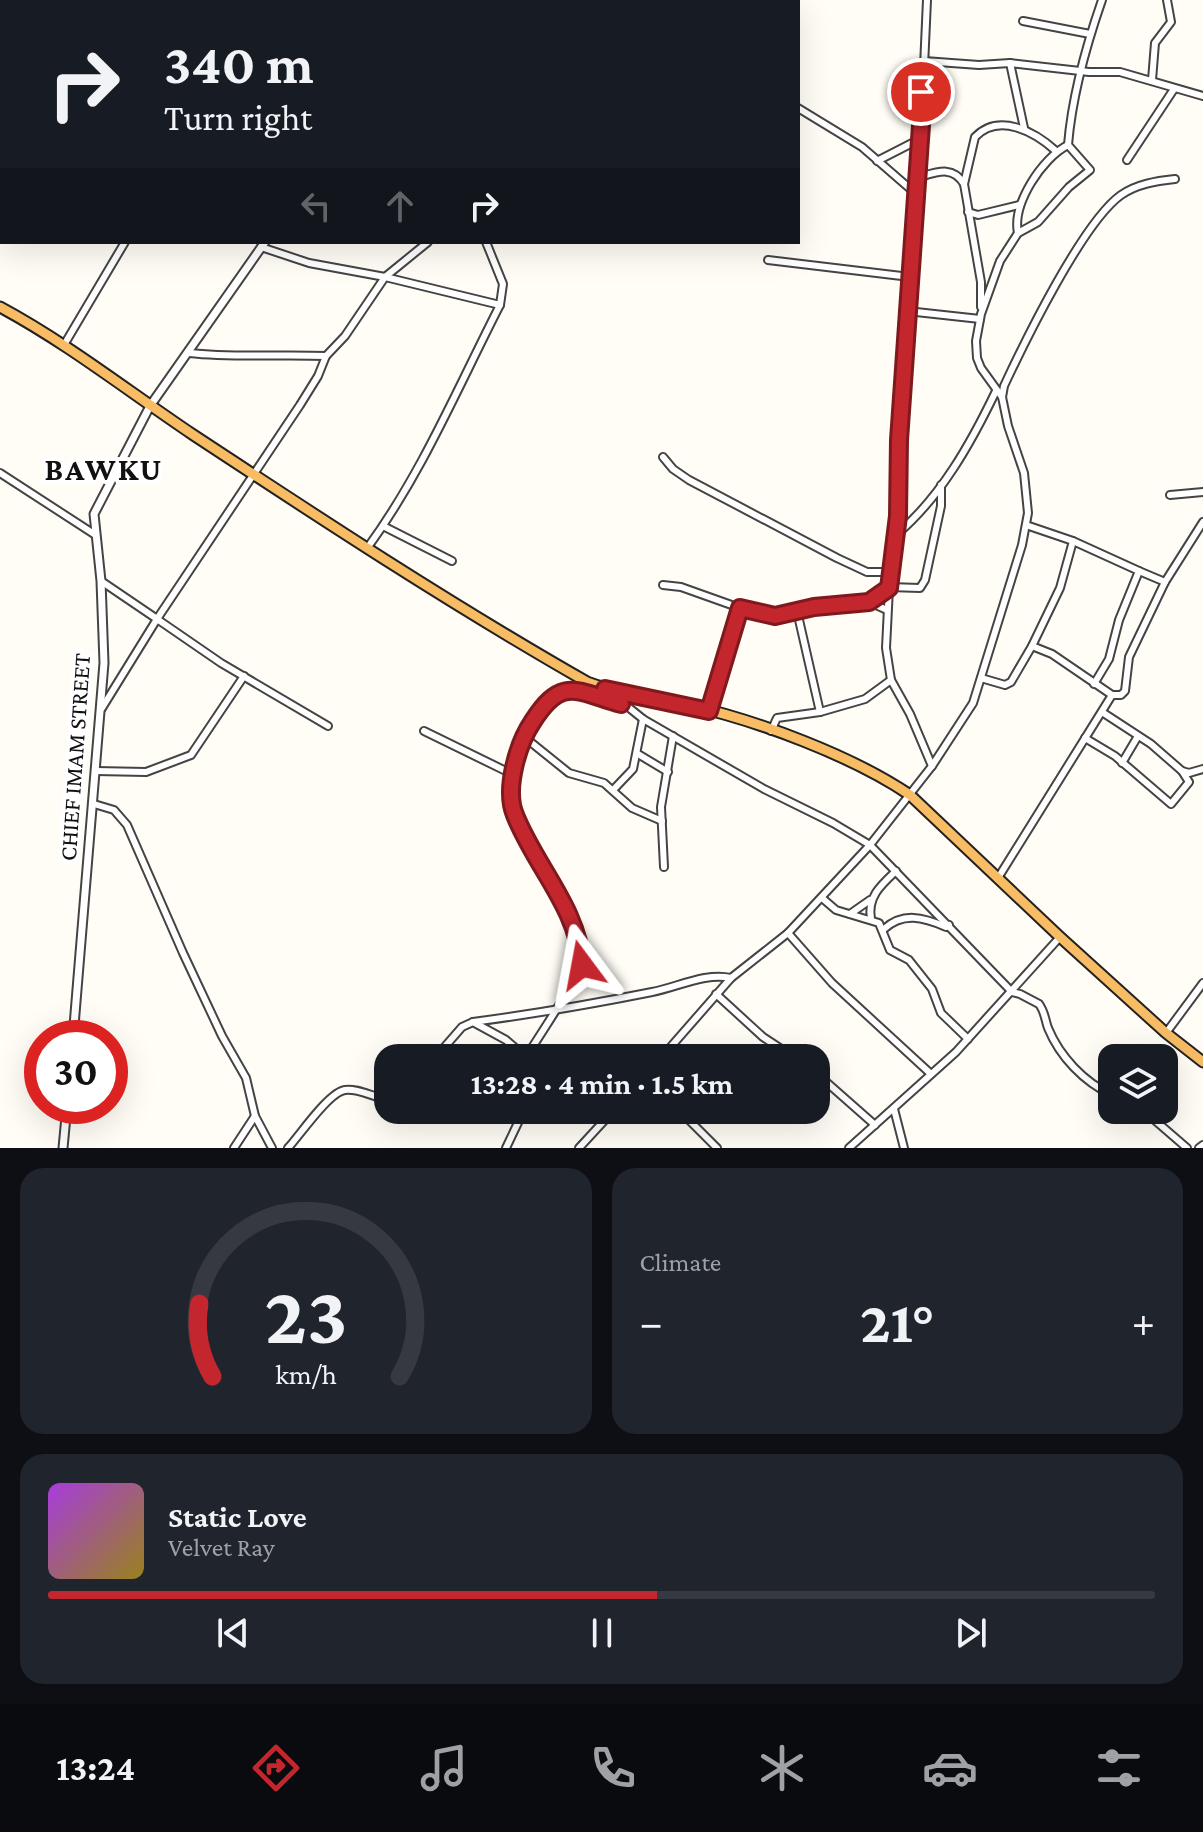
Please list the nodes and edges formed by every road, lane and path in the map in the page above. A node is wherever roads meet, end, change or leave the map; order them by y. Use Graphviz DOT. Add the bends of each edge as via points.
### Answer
graph roads {
  1 [pos="927,0"];
  2 [pos="1102,0"];
  3 [pos="1167,0"];
  4 [pos="1023,21"];
  5 [pos="1090,34"];
  6 [pos="924,61"];
  7 [pos="1010,63"];
  8 [pos="1081,71"];
  9 [pos="1152,80"];
  10 [pos="1174,89"];
  11 [pos="1203,96"];
  12 [pos="800,109"];
  13 [pos="1024,128"];
  14 [pos="920,139"];
  15 [pos="1068,145"];
  16 [pos="1056,151"];
  17 [pos="1127,160"];
  18 [pos="877,161"];
  19 [pos="916,178"];
  20 [pos="1175,179"];
  21 [pos="964,184"];
  22 [pos="915,193"];
  23 [pos="1020,204"];
  24 [pos="968,212"];
  25 [pos="1018,233"];
  26 [pos="124,244"];
  27 [pos="263,244"];
  28 [pos="426,244"];
  29 [pos="487,244"];
  30 [pos="768,260"];
  31 [pos="385,277"];
  32 [pos="910,277"];
  33 [pos="500,305"];
  34 [pos="0,307"];
  35 [pos="907,311"];
  36 [pos="980,317"];
  37 [pos="64,345"];
  38 [pos="189,353"];
  39 [pos="326,356"];
  40 [pos="996,391"];
  41 [pos="1002,397"];
  42 [pos="150,406"];
  43 [pos="663,457"];
  44 [pos="0,473"];
  45 [pos="252,473"];
  46 [pos="941,485"];
  47 [pos="1203,492"];
  48 [pos="1170,495"];
  49 [pos="1203,522"];
  50 [pos="1026,525"];
  51 [pos="383,526"];
  52 [pos="94,534"];
  53 [pos="896,535"];
  54 [pos="1073,541"];
  55 [pos="368,547"];
  56 [pos="452,561"];
  57 [pos="1139,571"];
  58 [pos="891,572"];
  59 [pos="101,581"];
  60 [pos="1165,582"];
  61 [pos="663,585"];
  62 [pos="889,588"];
  63 [pos="869,602"];
  64 [pos="740,608"];
  65 [pos="887,610"];
  66 [pos="797,611"];
  67 [pos="157,619"];
  68 [pos="1032,646"];
  69 [pos="244,676"];
  70 [pos="981,678"];
  71 [pos="891,680"];
  72 [pos="1094,684"];
  73 [pos="605,689"];
  74 [pos="1112,695"];
  75 [pos="621,704"];
  76 [pos="102,708"];
  77 [pos="709,711"];
  78 [pos="820,712"];
  79 [pos="1102,712"];
  80 [pos="643,719"];
  81 [pos="328,726"];
  82 [pos="424,731"];
  83 [pos="771,731"];
  84 [pos="523,736"];
  85 [pos="673,736"];
  86 [pos="1138,736"];
  87 [pos="1085,738"];
  88 [pos="638,754"];
  89 [pos="1122,763"];
  90 [pos="932,766"];
  91 [pos="1203,769"];
  92 [pos="96,771"];
  93 [pos="1182,771"];
  94 [pos="668,772"];
  95 [pos="514,775"];
  96 [pos="614,789"];
  97 [pos="910,795"];
  98 [pos="94,804"];
  99 [pos="662,821"];
  100 [pos="870,845"];
  101 [pos="664,867"];
  102 [pos="896,871"];
  103 [pos="998,878"];
  104 [pos="822,898"];
  105 [pos="871,899"];
  106 [pos="850,914"];
  107 [pos="871,919"];
  108 [pos="949,925"];
  109 [pos="884,929"];
  110 [pos="788,933"];
  111 [pos="1060,937"];
  112 [pos="731,978"];
  113 [pos="1203,983"];
  114 [pos="1012,992"];
  115 [pos="716,994"];
  116 [pos="554,1012"];
  117 [pos="75,1020"];
  118 [pos="473,1022"];
  119 [pos="1166,1033"];
  120 [pos="968,1039"];
  121 [pos="447,1044"];
  122 [pos="511,1044"];
  123 [pos="535,1044"];
  124 [pos="673,1044"];
  125 [pos="774,1044"];
  126 [pos="1203,1062"];
  127 [pos="931,1074"];
  128 [pos="830,1085"];
  129 [pos="1098,1087"];
  130 [pos="374,1096"];
  131 [pos="894,1109"];
  132 [pos="255,1116"];
  133 [pos="65,1124"];
  134 [pos="517,1124"];
  135 [pos="601,1124"];
  136 [pos="693,1124"];
  137 [pos="1159,1124"];
  138 [pos="875,1125"];
  139 [pos="63,1148"];
  140 [pos="234,1148"];
  141 [pos="272,1148"];
  142 [pos="288,1148"];
  143 [pos="506,1148"];
  144 [pos="579,1148"];
  145 [pos="717,1148"];
  146 [pos="849,1148"];
  147 [pos="904,1148"];
  148 [pos="1187,1148"];
  1 -- 6 [label="street"];
  2 -- 5 [label="street"];
  3 -- 9 [label="street" via="1171,22 1155,43"];
  4 -- 5 [label="street"];
  5 -- 8 [label="street"];
  6 -- 7 [label="street"];
  6 -- 14 [label="street"];
  7 -- 8 [label="street"];
  7 -- 13 [label="street"];
  8 -- 9 [label="street"];
  8 -- 15 [label="street"];
  9 -- 10 [label="street"];
  10 -- 11 [label="street"];
  10 -- 17 [label="street"];
  12 -- 18 [label="street"];
  13 -- 16 [label="street"];
  13 -- 21 [label="street" via="1003,126 978,134"];
  14 -- 18 [label="street"];
  14 -- 19 [label="street"];
  15 -- 16 [label="street"];
  15 -- 25 [label="street" via="1090,170 1038,222"];
  16 -- 23 [label="street"];
  18 -- 22 [label="street"];
  19 -- 21 [label="street" via="951,171"];
  19 -- 22 [label="street"];
  20 -- 41 [label="street" via="1132,189 1111,204 1057,284"];
  21 -- 24 [label="street"];
  22 -- 32 [label="street"];
  23 -- 24 [label="street" via="978,215"];
  23 -- 25 [label="street"];
  24 -- 36 [label="street" via="981,282"];
  25 -- 36 [label="street" via="1000,261"];
  26 -- 37 [label="street"];
  27 -- 31 [label="street" via="298,260"];
  27 -- 38 [label="street, CHIEF IMAM STREET"];
  28 -- 31 [label="street"];
  29 -- 33 [label="street" via="503,284"];
  30 -- 32 [label="street"];
  31 -- 33 [label="street"];
  31 -- 39 [label="street"];
  32 -- 35 [label="street"];
  33 -- 51 [label="street"];
  34 -- 37 [label="highway"];
  35 -- 36 [label="street"];
  35 -- 53 [label="street"];
  36 -- 40 [label="street" via="977,358"];
  37 -- 42 [label="highway"];
  38 -- 39 [label="street"];
  38 -- 42 [label="street, CHIEF IMAM STREET"];
  39 -- 45 [label="street" via="298,408"];
  40 -- 41 [label="street"];
  40 -- 46 [label="street"];
  41 -- 50 [label="street" via="1024,473"];
  42 -- 45 [label="highway"];
  42 -- 52 [label="street, CHIEF IMAM STREET" via="102,495 94,514"];
  43 -- 58 [label="street" via="689,480 837,558 867,572"];
  44 -- 52 [label="street"];
  45 -- 55 [label="highway"];
  45 -- 67 [label="street"];
  46 -- 53 [label="street"];
  46 -- 62 [label="street" via="925,580 920,588"];
  47 -- 48 [label="street"];
  49 -- 60 [label="street"];
  50 -- 54 [label="street"];
  50 -- 70 [label="street"];
  51 -- 55 [label="street"];
  51 -- 56 [label="street"];
  52 -- 59 [label="street, CHIEF IMAM STREET"];
  53 -- 58 [label="street"];
  54 -- 57 [label="street"];
  54 -- 68 [label="street" via="1060,588"];
  55 -- 73 [label="highway" via="520,644"];
  57 -- 60 [label="street"];
  57 -- 72 [label="street" via="1109,659"];
  58 -- 62 [label="street"];
  59 -- 67 [label="street"];
  59 -- 76 [label="street, CHIEF IMAM STREET"];
  60 -- 74 [label="street" via="1129,657 1125,691"];
  61 -- 64 [label="street"];
  62 -- 63 [label="street"];
  62 -- 65 [label="street"];
  63 -- 65 [label="street"];
  63 -- 66 [label="street"];
  64 -- 66 [label="street" via="775,616"];
  64 -- 77 [label="street"];
  65 -- 71 [label="street"];
  66 -- 78 [label="street"];
  67 -- 69 [label="street"];
  67 -- 76 [label="street"];
  68 -- 70 [label="street" via="1009,684"];
  68 -- 72 [label="street"];
  69 -- 81 [label="street"];
  69 -- 92 [label="street" via="191,755 146,772"];
  70 -- 90 [label="street" via="973,703"];
  71 -- 78 [label="street" via="865,699"];
  71 -- 90 [label="street"];
  72 -- 74 [label="street"];
  73 -- 75 [label="street"];
  73 -- 77 [label="highway"];
  74 -- 79 [label="street"];
  75 -- 80 [label="street"];
  75 -- 84 [label="street" via="560,690"];
  76 -- 92 [label="street, CHIEF IMAM STREET"];
  77 -- 83 [label="highway"];
  78 -- 83 [label="street" via="777,718"];
  79 -- 86 [label="street"];
  79 -- 87 [label="street"];
  80 -- 85 [label="street"];
  80 -- 88 [label="street"];
  82 -- 95 [label="street"];
  83 -- 97 [label="highway" via="854,763"];
  84 -- 95 [label="street"];
  84 -- 96 [label="street" via="569,773"];
  85 -- 94 [label="street"];
  85 -- 100 [label="street"];
  86 -- 89 [label="street"];
  86 -- 93 [label="street"];
  87 -- 89 [label="street"];
  87 -- 103 [label="street"];
  88 -- 94 [label="street"];
  88 -- 96 [label="street" via="628,777"];
  89 -- 93 [label="street" via="1171,804 1189,782"];
  90 -- 97 [label="street"];
  91 -- 93 [label="street"];
  92 -- 98 [label="street, CHIEF IMAM STREET"];
  94 -- 99 [label="street"];
  95 -- 116 [label="street" via="513,812 580,943 582,965"];
  96 -- 99 [label="street" via="632,808"];
  97 -- 100 [label="street"];
  97 -- 103 [label="highway"];
  98 -- 117 [label="street, CHIEF IMAM STREET"];
  98 -- 132 [label="street" via="114,810 127,825 246,1078"];
  99 -- 101 [label="street"];
  100 -- 102 [label="street"];
  100 -- 104 [label="street"];
  102 -- 105 [label="street"];
  102 -- 108 [label="street"];
  103 -- 111 [label="highway"];
  104 -- 106 [label="street"];
  104 -- 110 [label="street"];
  105 -- 106 [label="street"];
  105 -- 107 [label="street"];
  106 -- 107 [label="street"];
  107 -- 109 [label="street"];
  108 -- 109 [label="street" via="910,916"];
  108 -- 114 [label="street"];
  109 -- 120 [label="street" via="890,950 915,968 936,996 937,1008"];
  110 -- 112 [label="street"];
  110 -- 127 [label="street" via="819,971"];
  111 -- 114 [label="street"];
  111 -- 119 [label="highway"];
  112 -- 115 [label="street"];
  112 -- 116 [label="street" via="717,975"];
  113 -- 119 [label="street"];
  114 -- 120 [label="street"];
  114 -- 129 [label="street" via="1039,1004 1069,1061"];
  115 -- 124 [label="street"];
  115 -- 125 [label="street"];
  116 -- 118 [label="street"];
  116 -- 123 [label="street"];
  118 -- 121 [label="street"];
  118 -- 122 [label="street"];
  119 -- 126 [label="highway"];
  120 -- 127 [label="street"];
  127 -- 131 [label="street"];
  128 -- 138 [label="street"];
  130 -- 142 [label="street" via="340,1090"];
  131 -- 138 [label="street"];
  131 -- 147 [label="street"];
  132 -- 140 [label="street"];
  132 -- 141 [label="street"];
  133 -- 139 [label="street"];
  134 -- 143 [label="street"];
  135 -- 144 [label="street"];
  136 -- 145 [label="street"];
  137 -- 148 [label="street"];
  138 -- 146 [label="street"];
}
